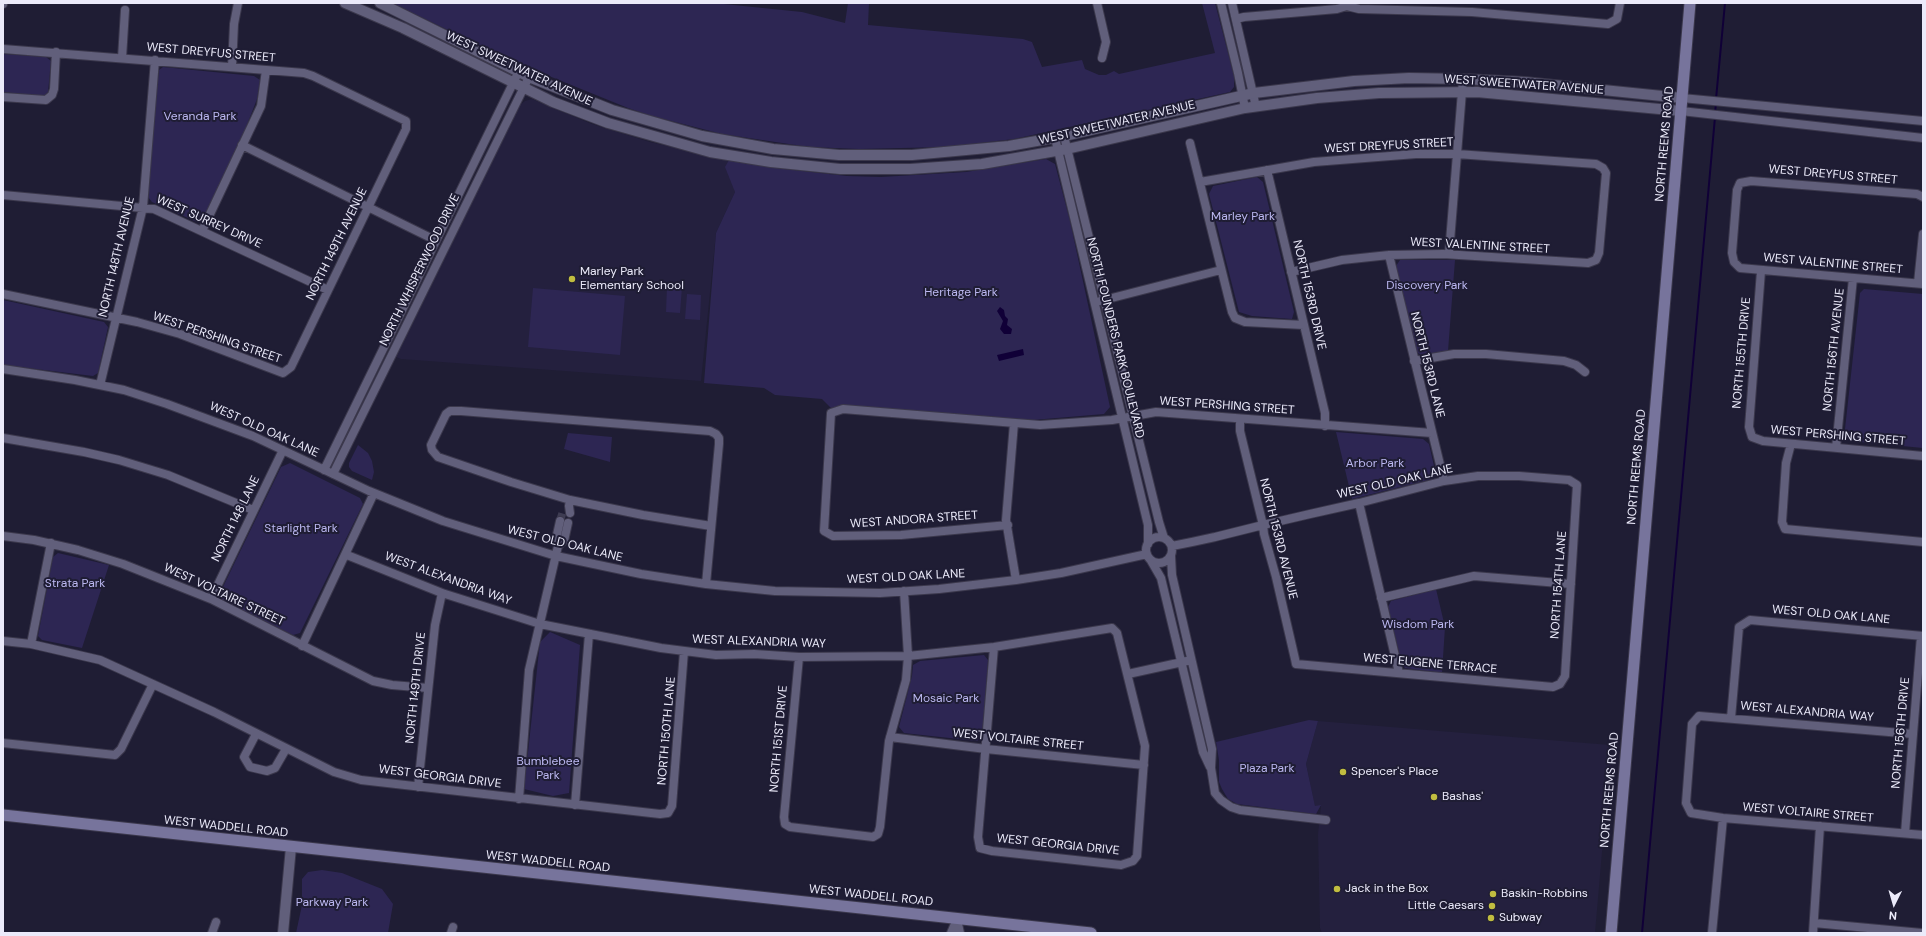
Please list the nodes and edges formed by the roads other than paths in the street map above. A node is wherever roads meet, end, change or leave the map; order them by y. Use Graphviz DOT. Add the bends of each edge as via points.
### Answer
graph roads {
  1 [pos="238,3"];
  2 [pos="345,3"];
  3 [pos="380,3"];
  4 [pos="1097,3"];
  5 [pos="1221,3"];
  6 [pos="1232,3"];
  7 [pos="1620,3"];
  8 [pos="1690,3"];
  9 [pos="1347,5"];
  10 [pos="125,10"];
  11 [pos="1236,19"];
  12 [pos="3,49"];
  13 [pos="56,52"];
  14 [pos="122,58"];
  15 [pos="1102,58"];
  16 [pos="155,60"];
  17 [pos="232,67"];
  18 [pos="266,70"];
  19 [pos="519,71"];
  20 [pos="529,77"];
  21 [pos="1463,79"];
  22 [pos="513,83"];
  23 [pos="523,88"];
  24 [pos="1462,91"];
  25 [pos="1254,93"];
  26 [pos="1243,96"];
  27 [pos="3,97"];
  28 [pos="1682,98"];
  29 [pos="1256,107"];
  30 [pos="1245,108"];
  31 [pos="1681,111"];
  32 [pos="406,121"];
  33 [pos="1923,121"];
  34 [pos="1060,137"];
  35 [pos="1923,138"];
  36 [pos="1190,143"];
  37 [pos="242,145"];
  38 [pos="1063,150"];
  39 [pos="1457,154"];
  40 [pos="1267,170"];
  41 [pos="1200,182"];
  42 [pos="3,195"];
  43 [pos="1923,197"];
  44 [pos="143,207"];
  45 [pos="369,207"];
  46 [pos="202,231"];
  47 [pos="1923,234"];
  48 [pos="435,240"];
  49 [pos="1449,254"];
  50 [pos="1388,255"];
  51 [pos="1596,260"];
  52 [pos="1740,268"];
  53 [pos="1221,270"];
  54 [pos="1761,271"];
  55 [pos="1291,272"];
  56 [pos="1853,278"];
  57 [pos="1920,283"];
  58 [pos="328,290"];
  59 [pos="3,294"];
  60 [pos="1105,300"];
  61 [pos="1094,303"];
  62 [pos="116,318"];
  63 [pos="1304,325"];
  64 [pos="1414,361"];
  65 [pos="3,369"];
  66 [pos="1584,372"];
  67 [pos="283,373"];
  68 [pos="100,385"];
  69 [pos="1133,415"];
  70 [pos="1123,418"];
  71 [pos="1240,419"];
  72 [pos="1014,423"];
  73 [pos="1325,426"];
  74 [pos="1432,433"];
  75 [pos="1752,437"];
  76 [pos="3,438"];
  77 [pos="1791,444"];
  78 [pos="1836,448"];
  79 [pos="283,450"];
  80 [pos="1923,456"];
  81 [pos="324,470"];
  82 [pos="334,474"];
  83 [pos="1444,481"];
  84 [pos="1577,485"];
  85 [pos="374,493"];
  86 [pos="1359,503"];
  87 [pos="253,510"];
  88 [pos="564,524"];
  89 [pos="1008,525"];
  90 [pos="1263,525"];
  91 [pos="711,526"];
  92 [pos="824,531"];
  93 [pos="3,536"];
  94 [pos="1164,538"];
  95 [pos="1923,542"];
  96 [pos="51,543"];
  97 [pos="1148,544"];
  98 [pos="1172,546"];
  99 [pos="347,555"];
  100 [pos="556,556"];
  101 [pos="1171,556"];
  102 [pos="1149,557"];
  103 [pos="1016,580"];
  104 [pos="706,584"];
  105 [pos="1571,584"];
  106 [pos="904,591"];
  107 [pos="442,593"];
  108 [pos="1381,598"];
  109 [pos="211,599"];
  110 [pos="539,624"];
  111 [pos="589,634"];
  112 [pos="1922,636"];
  113 [pos="3,641"];
  114 [pos="31,644"];
  115 [pos="302,646"];
  116 [pos="994,647"];
  117 [pos="684,651"];
  118 [pos="908,656"];
  119 [pos="799,657"];
  120 [pos="1191,660"];
  121 [pos="1182,662"];
  122 [pos="1296,664"];
  123 [pos="1399,672"];
  124 [pos="1128,674"];
  125 [pos="153,684"];
  126 [pos="1560,684"];
  127 [pos="428,688"];
  128 [pos="1731,718"];
  129 [pos="256,734"];
  130 [pos="1913,734"];
  131 [pos="890,737"];
  132 [pos="3,743"];
  133 [pos="286,749"];
  134 [pos="986,749"];
  135 [pos="1144,765"];
  136 [pos="1211,768"];
  137 [pos="418,787"];
  138 [pos="519,799"];
  139 [pos="575,805"];
  140 [pos="668,812"];
  141 [pos="1691,813"];
  142 [pos="3,815"];
  143 [pos="1722,818"];
  144 [pos="1326,820"];
  145 [pos="1820,826"];
  146 [pos="1905,833"];
  147 [pos="1923,835"];
  148 [pos="291,847"];
  149 [pos="958,919"];
  150 [pos="216,922"];
  151 [pos="1814,923"];
  152 [pos="212,933"];
  153 [pos="283,933"];
  154 [pos="951,933"];
  155 [pos="960,933"];
  156 [pos="1091,933"];
  157 [pos="1611,933"];
  158 [pos="1712,933"];
  159 [pos="1813,933"];
  160 [pos="1922,933"];
  1 -- 17 [label="street" via="234,24"];
  2 -- 22 [label="street, WEST SWEETWATER AVENUE" via="403,28"];
  3 -- 19 [label="street, WEST SWEETWATER AVENUE"];
  4 -- 15 [label="street" via="1106,42"];
  5 -- 26 [label="street"];
  6 -- 11 [label="street"];
  7 -- 9 [label="street" via="1619,14 1608,24 1472,12 1358,9"];
  8 -- 28 [label="main road, NORTH REEMS ROAD"];
  9 -- 11 [label="street" via="1337,9"];
  10 -- 14 [label="street"];
  11 -- 25 [label="street"];
  12 -- 13 [label="street, WEST DREYFUS STREET"];
  13 -- 14 [label="street, WEST DREYFUS STREET"];
  13 -- 27 [label="street" via="52,95 46,100"];
  14 -- 16 [label="street, WEST DREYFUS STREET"];
  16 -- 17 [label="street, WEST DREYFUS STREET"];
  16 -- 44 [label="street, NORTH 148TH AVENUE"];
  17 -- 18 [label="street, WEST DREYFUS STREET"];
  18 -- 32 [label="street, WEST DREYFUS STREET" via="313,76"];
  18 -- 37 [label="street" via="261,106"];
  19 -- 20 [label="street, WEST SWEETWATER AVENUE"];
  19 -- 22 [label="street, NORTH WHISPERWOOD DRIVE"];
  20 -- 23 [label="street, NORTH WHISPERWOOD DRIVE"];
  20 -- 34 [label="street, WEST SWEETWATER AVENUE" via="593,103 658,124 702,136 773,149 839,155 912,155 991,149"];
  21 -- 24 [label="street"];
  21 -- 25 [label="street, WEST SWEETWATER AVENUE" via="1354,81"];
  21 -- 28 [label="street, WEST SWEETWATER AVENUE" via="1524,82"];
  22 -- 23 [label="street, WEST SWEETWATER AVENUE"];
  22 -- 48 [label="street, NORTH WHISPERWOOD DRIVE"];
  23 -- 38 [label="street, WEST SWEETWATER AVENUE" via="567,108 630,130 710,152 771,162 840,169 910,169 982,164"];
  23 -- 82 [label="street, NORTH WHISPERWOOD DRIVE"];
  24 -- 29 [label="street, WEST SWEETWATER AVENUE" via="1347,96"];
  24 -- 31 [label="street, WEST SWEETWATER AVENUE"];
  24 -- 39 [label="street"];
  25 -- 26 [label="street, WEST SWEETWATER AVENUE"];
  25 -- 29 [label="street"];
  26 -- 30 [label="street"];
  26 -- 34 [label="street, WEST SWEETWATER AVENUE"];
  28 -- 31 [label="main road, NORTH REEMS ROAD"];
  28 -- 33 [label="street, WEST SWEETWATER AVENUE"];
  29 -- 30 [label="street, WEST SWEETWATER AVENUE"];
  30 -- 38 [label="street, WEST SWEETWATER AVENUE"];
  31 -- 35 [label="street, WEST SWEETWATER AVENUE"];
  31 -- 157 [label="main road, NORTH REEMS ROAD"];
  32 -- 45 [label="street, NORTH 149TH AVENUE" via="406,129"];
  34 -- 38 [label="street, NORTH FOUNDERS PARK BOULEVARD"];
  36 -- 41 [label="street"];
  37 -- 45 [label="street"];
  37 -- 46 [label="street"];
  38 -- 60 [label="street, NORTH FOUNDERS PARK BOULEVARD"];
  38 -- 61 [label="street, NORTH FOUNDERS PARK BOULEVARD"];
  39 -- 40 [label="street, WEST DREYFUS STREET" via="1369,156"];
  39 -- 49 [label="street"];
  39 -- 51 [label="street, WEST DREYFUS STREET" via="1596,164 1603,168 1606,174 1599,253"];
  40 -- 41 [label="street, WEST DREYFUS STREET"];
  40 -- 55 [label="street, NORTH 153RD DRIVE"];
  41 -- 53 [label="street"];
  42 -- 44 [label="street, WEST SURREY DRIVE"];
  43 -- 52 [label="street, WEST DREYFUS STREET" via="1917,194 1751,181 1740,183 1737,190 1732,253 1734,262"];
  44 -- 46 [label="street, WEST SURREY DRIVE" via="154,209"];
  44 -- 62 [label="street, NORTH 148TH AVENUE"];
  45 -- 48 [label="street"];
  45 -- 58 [label="street, NORTH 149TH AVENUE"];
  46 -- 58 [label="street, WEST SURREY DRIVE"];
  47 -- 57 [label="street"];
  48 -- 81 [label="street, NORTH WHISPERWOOD DRIVE"];
  49 -- 50 [label="street, WEST VALENTINE STREET"];
  49 -- 51 [label="street, WEST VALENTINE STREET" via="1588,263"];
  50 -- 55 [label="street, WEST VALENTINE STREET" via="1342,260"];
  50 -- 64 [label="street, NORTH 153RD LANE"];
  52 -- 54 [label="street, WEST VALENTINE STREET"];
  53 -- 60 [label="street"];
  53 -- 63 [label="street" via="1235,318 1245,322"];
  54 -- 56 [label="street, WEST VALENTINE STREET"];
  54 -- 75 [label="street, NORTH 155TH DRIVE" via="1749,427"];
  55 -- 63 [label="street, NORTH 153RD DRIVE"];
  56 -- 57 [label="street, WEST VALENTINE STREET"];
  56 -- 78 [label="street, NORTH 156TH AVENUE"];
  58 -- 67 [label="street, NORTH 149TH AVENUE" via="291,367"];
  59 -- 62 [label="street, WEST PERSHING STREET"];
  60 -- 61 [label="street"];
  60 -- 69 [label="street, NORTH FOUNDERS PARK BOULEVARD"];
  61 -- 70 [label="street, NORTH FOUNDERS PARK BOULEVARD"];
  62 -- 67 [label="street, WEST PERSHING STREET" via="180,334"];
  62 -- 68 [label="street, NORTH 148TH AVENUE"];
  63 -- 73 [label="street, NORTH 153RD DRIVE" via="1325,413"];
  64 -- 66 [label="street" via="1454,354 1486,354 1564,361 1576,365"];
  64 -- 74 [label="street, NORTH 153RD LANE"];
  65 -- 68 [label="street, WEST OLD OAK LANE"];
  68 -- 79 [label="street, WEST OLD OAK LANE" via="189,411"];
  69 -- 70 [label="street, WEST PERSHING STREET"];
  69 -- 71 [label="street, WEST PERSHING STREET" via="1156,412"];
  69 -- 94 [label="street, NORTH FOUNDERS PARK BOULEVARD"];
  70 -- 72 [label="street, WEST PERSHING STREET" via="1056,424"];
  70 -- 97 [label="street, NORTH FOUNDERS PARK BOULEVARD" via="1148,530"];
  71 -- 73 [label="street, WEST PERSHING STREET"];
  71 -- 90 [label="street, NORTH 153RD AVENUE" via="1240,431"];
  72 -- 89 [label="street" via="1006,520"];
  72 -- 92 [label="street, WEST PERSHING STREET" via="843,408 831,413"];
  73 -- 74 [label="street, WEST PERSHING STREET"];
  74 -- 83 [label="street, NORTH 153RD LANE"];
  75 -- 77 [label="street, WEST PERSHING STREET"];
  76 -- 87 [label="street" via="84,452 168,474"];
  77 -- 78 [label="street, WEST PERSHING STREET"];
  77 -- 95 [label="street" via="1786,464 1782,522 1785,530"];
  78 -- 80 [label="street, WEST PERSHING STREET"];
  79 -- 81 [label="street, WEST OLD OAK LANE"];
  79 -- 87 [label="street, NORTH 148 LANE"];
  81 -- 82 [label="street, WEST OLD OAK LANE"];
  82 -- 85 [label="street, WEST OLD OAK LANE"];
  83 -- 84 [label="street, WEST OLD OAK LANE" via="1478,476 1519,476 1569,480"];
  83 -- 86 [label="street, WEST OLD OAK LANE"];
  84 -- 105 [label="street, NORTH 154TH LANE"];
  85 -- 99 [label="street"];
  85 -- 100 [label="street, WEST OLD OAK LANE" via="463,528"];
  86 -- 90 [label="street, WEST OLD OAK LANE"];
  86 -- 108 [label="street"];
  87 -- 109 [label="street, NORTH 148 LANE"];
  88 -- 100 [label="street" via="564,541 558,546"];
  89 -- 92 [label="street, WEST ANDORA STREET" via="901,535 833,536"];
  89 -- 103 [label="street"];
  90 -- 98 [label="street, WEST OLD OAK LANE"];
  90 -- 122 [label="street, NORTH 153RD AVENUE"];
  91 -- 91 [label="street" via="657,517 568,508 511,482 438,457 431,445 446,414 450,411 710,431 719,438"];
  91 -- 104 [label="street"];
  93 -- 96 [label="street, WEST VOLTAIRE STREET"];
  94 -- 97 [label="street" via="1157,537"];
  94 -- 98 [label="street"];
  96 -- 109 [label="street, WEST VOLTAIRE STREET" via="123,564"];
  96 -- 114 [label="street"];
  97 -- 102 [label="street"];
  98 -- 101 [label="street"];
  99 -- 107 [label="street, WEST ALEXANDRIA WAY"];
  99 -- 115 [label="street"];
  100 -- 104 [label="street, WEST OLD OAK LANE" via="641,574"];
  100 -- 110 [label="street"];
  101 -- 102 [label="street" via="1162,563"];
  101 -- 120 [label="street" via="1172,575"];
  102 -- 103 [label="street, WEST OLD OAK LANE"];
  102 -- 121 [label="street" via="1161,578"];
  103 -- 106 [label="street, WEST OLD OAK LANE"];
  104 -- 106 [label="street, WEST OLD OAK LANE" via="775,591"];
  105 -- 108 [label="street" via="1474,576"];
  105 -- 126 [label="street, NORTH 154TH LANE" via="1565,676"];
  106 -- 118 [label="street"];
  107 -- 110 [label="street, WEST ALEXANDRIA WAY"];
  107 -- 127 [label="street, NORTH 149TH DRIVE" via="435,625"];
  108 -- 123 [label="street"];
  109 -- 115 [label="street, WEST VOLTAIRE STREET"];
  110 -- 111 [label="street, WEST ALEXANDRIA WAY"];
  110 -- 138 [label="street" via="529,670"];
  111 -- 117 [label="street, WEST ALEXANDRIA WAY"];
  111 -- 139 [label="street"];
  112 -- 128 [label="street, WEST OLD OAK LANE" via="1750,620 1739,627"];
  112 -- 130 [label="street, NORTH 156TH DRIVE"];
  113 -- 114 [label="street, WEST GEORGIA DRIVE"];
  114 -- 125 [label="street, WEST GEORGIA DRIVE" via="100,660"];
  115 -- 127 [label="street, WEST VOLTAIRE STREET" via="373,681"];
  116 -- 118 [label="street, WEST ALEXANDRIA WAY"];
  116 -- 124 [label="street, WEST ALEXANDRIA WAY" via="1112,628 1117,633"];
  116 -- 134 [label="street"];
  117 -- 119 [label="street, WEST ALEXANDRIA WAY" via="716,655"];
  117 -- 140 [label="street, NORTH 150TH LANE" via="672,806"];
  118 -- 119 [label="street, WEST ALEXANDRIA WAY"];
  118 -- 131 [label="street" via="906,680"];
  119 -- 131 [label="street, NORTH 151ST DRIVE" via="785,824 790,828 873,837 878,834"];
  120 -- 121 [label="street"];
  120 -- 136 [label="street" via="1212,749"];
  121 -- 124 [label="street"];
  121 -- 136 [label="street" via="1203,752"];
  122 -- 123 [label="street, WEST EUGENE TERRACE"];
  123 -- 126 [label="street, WEST EUGENE TERRACE" via="1553,687"];
  124 -- 135 [label="street" via="1145,746"];
  125 -- 129 [label="street, WEST GEORGIA DRIVE"];
  125 -- 132 [label="street" via="121,749 115,755"];
  127 -- 137 [label="street, NORTH 149TH DRIVE"];
  128 -- 130 [label="street, WEST ALEXANDRIA WAY"];
  128 -- 141 [label="street, WEST ALEXANDRIA WAY" via="1699,716 1692,724 1686,804"];
  129 -- 133 [label="street, WEST GEORGIA DRIVE"];
  129 -- 133 [label="street" via="244,757 250,768 276,768"];
  130 -- 146 [label="street, NORTH 156TH DRIVE"];
  131 -- 134 [label="street, WEST VOLTAIRE STREET"];
  133 -- 137 [label="street, WEST GEORGIA DRIVE" via="334,772 361,780"];
  134 -- 135 [label="street, WEST VOLTAIRE STREET"];
  134 -- 135 [label="street, WEST GEORGIA DRIVE" via="978,837 980,848 1122,865 1133,861 1137,856"];
  136 -- 144 [label="street" via="1215,793 1231,807"];
  137 -- 138 [label="street, WEST GEORGIA DRIVE"];
  138 -- 139 [label="street, WEST GEORGIA DRIVE"];
  139 -- 140 [label="street, WEST GEORGIA DRIVE" via="660,814"];
  141 -- 143 [label="street, WEST VOLTAIRE STREET"];
  142 -- 148 [label="main road, WEST WADDELL ROAD"];
  143 -- 145 [label="street, WEST VOLTAIRE STREET"];
  143 -- 158 [label="street"];
  145 -- 146 [label="street, WEST VOLTAIRE STREET"];
  145 -- 151 [label="street"];
  146 -- 147 [label="street, WEST VOLTAIRE STREET"];
  148 -- 149 [label="main road, WEST WADDELL ROAD"];
  148 -- 153 [label="street"];
  149 -- 154 [label="street"];
  149 -- 155 [label="street"];
  149 -- 156 [label="main road, WEST WADDELL ROAD"];
  150 -- 152 [label="street"];
  151 -- 159 [label="street"];
  151 -- 160 [label="street"];
}
